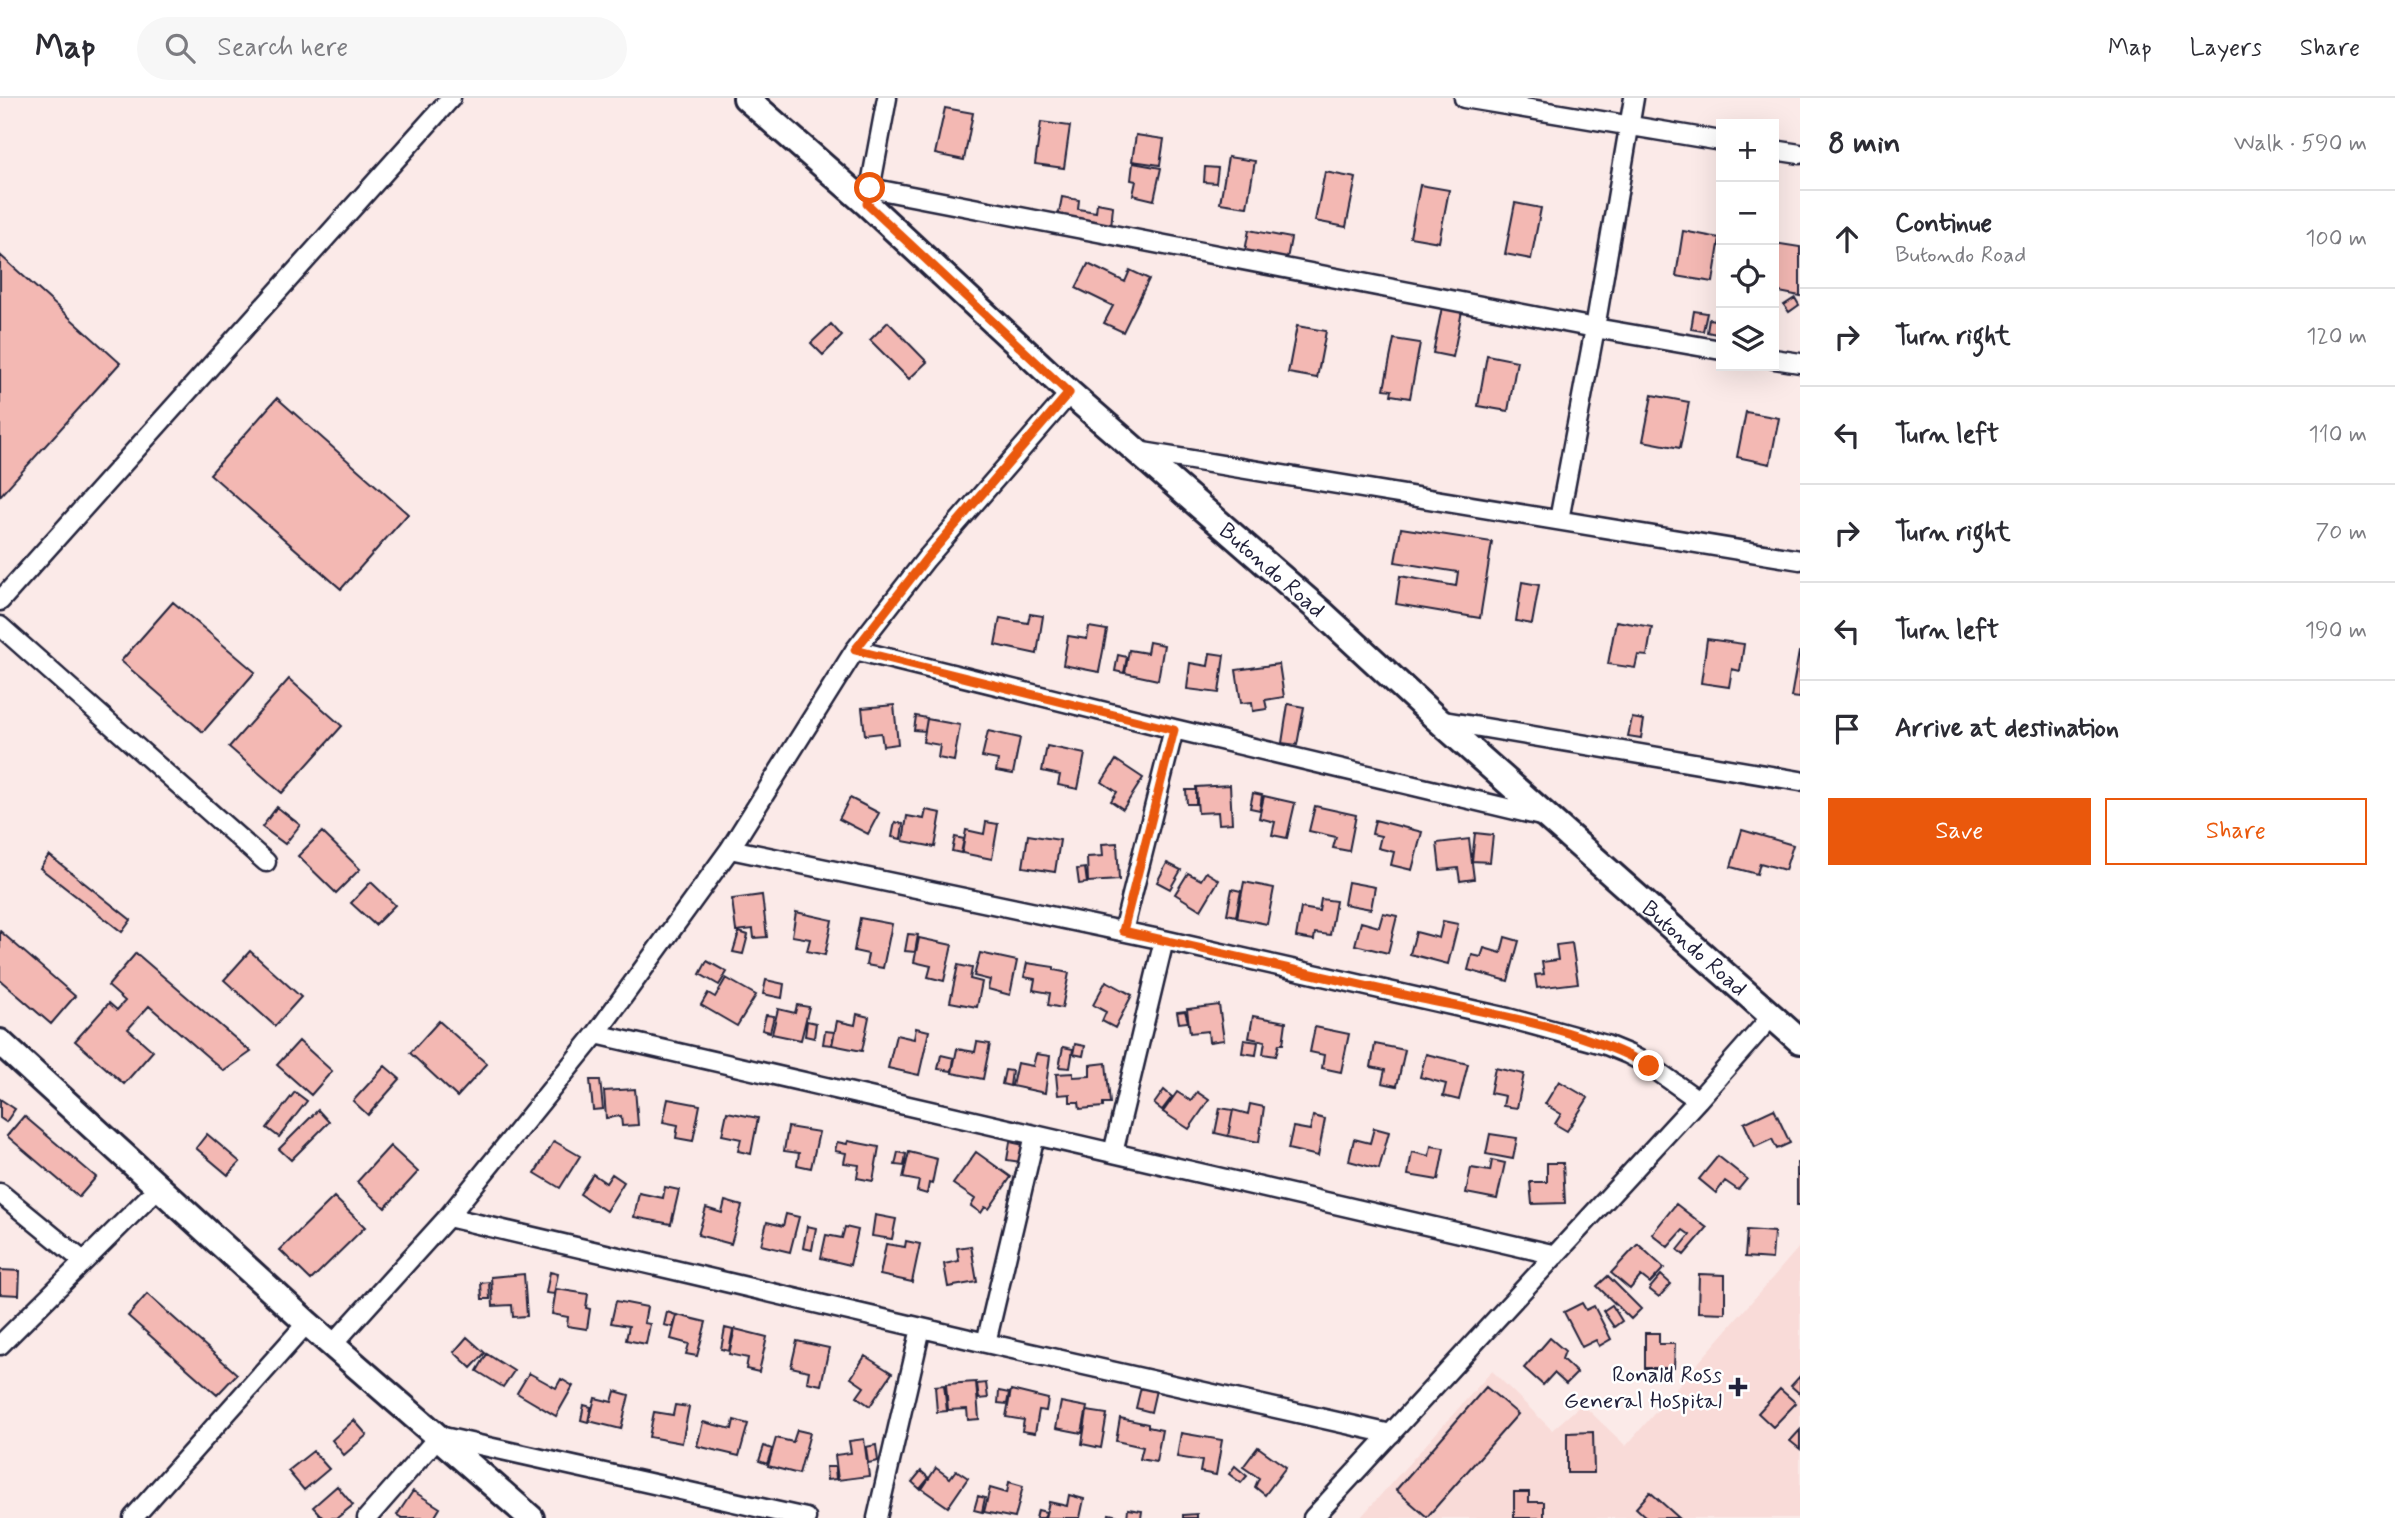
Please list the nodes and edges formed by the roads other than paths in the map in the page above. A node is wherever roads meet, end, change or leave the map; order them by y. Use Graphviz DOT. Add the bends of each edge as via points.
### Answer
graph roads {
  1 [pos="451,98"];
  2 [pos="746,98"];
  3 [pos="887,98"];
  4 [pos="1464,98"];
  5 [pos="1634,98"];
  6 [pos="1629,125"];
  7 [pos="1716,140"];
  8 [pos="1779,151"];
  9 [pos="1800,154"];
  10 [pos="869,196"];
  11 [pos="1595,328"];
  12 [pos="1716,349"];
  13 [pos="1779,360"];
  14 [pos="1800,363"];
  15 [pos="1069,393"];
  16 [pos="1136,451"];
  17 [pos="1559,520"];
  18 [pos="1800,559"];
  19 [pos="0,601"];
  20 [pos="0,626"];
  21 [pos="855,650"];
  22 [pos="1438,720"];
  23 [pos="1174,730"];
  24 [pos="1800,781"];
  25 [pos="1548,818"];
  26 [pos="730,849"];
  27 [pos="266,862"];
  28 [pos="1123,931"];
  29 [pos="1164,940"];
  30 [pos="1772,1016"];
  31 [pos="596,1034"];
  32 [pos="1800,1041"];
  33 [pos="0,1042"];
  34 [pos="1699,1100"];
  35 [pos="1035,1135"];
  36 [pos="1113,1153"];
  37 [pos="158,1188"];
  38 [pos="0,1193"];
  39 [pos="448,1217"];
  40 [pos="1556,1255"];
  41 [pos="83,1261"];
  42 [pos="307,1323"];
  43 [pos="920,1328"];
  44 [pos="334,1343"];
  45 [pos="986,1343"];
  46 [pos="0,1345"];
  47 [pos="1391,1434"];
  48 [pos="439,1436"];
  49 [pos="133,1518"];
  50 [pos="367,1518"];
  51 [pos="530,1518"];
  52 [pos="806,1518"];
  53 [pos="877,1518"];
  54 [pos="1313,1518"];
  1 -- 19 [label="street"];
  2 -- 10 [label="street, Butondo Road"];
  3 -- 10 [label="street"];
  4 -- 6 [label="street"];
  5 -- 6 [label="street"];
  6 -- 7 [label="street"];
  6 -- 11 [label="street"];
  8 -- 9 [label="street"];
  10 -- 11 [label="street"];
  10 -- 15 [label="street, Butondo Road"];
  11 -- 12 [label="street"];
  11 -- 17 [label="street"];
  13 -- 14 [label="street"];
  15 -- 16 [label="street, Butondo Road"];
  15 -- 21 [label="street" via="926,559"];
  16 -- 17 [label="street"];
  16 -- 22 [label="street, Butondo Road"];
  17 -- 18 [label="street"];
  20 -- 27 [label="street"];
  21 -- 23 [label="street"];
  21 -- 26 [label="street"];
  22 -- 24 [label="street"];
  22 -- 25 [label="street, Butondo Road"];
  23 -- 25 [label="street"];
  23 -- 28 [label="street"];
  25 -- 30 [label="street, Butondo Road"];
  26 -- 28 [label="street"];
  26 -- 31 [label="street"];
  28 -- 29 [label="street"];
  29 -- 34 [label="street" via="1508,1018 1606,1045 1649,1066"];
  29 -- 36 [label="street"];
  30 -- 32 [label="street, Butondo Road"];
  30 -- 34 [label="street"];
  31 -- 35 [label="street"];
  31 -- 39 [label="street"];
  33 -- 37 [label="street"];
  34 -- 40 [label="street"];
  35 -- 36 [label="street"];
  35 -- 45 [label="street"];
  36 -- 40 [label="street"];
  37 -- 41 [label="street"];
  37 -- 42 [label="street"];
  38 -- 41 [label="street"];
  39 -- 43 [label="street"];
  39 -- 44 [label="street"];
  40 -- 47 [label="street"];
  41 -- 46 [label="street"];
  42 -- 44 [label="street"];
  42 -- 49 [label="street"];
  43 -- 45 [label="street"];
  43 -- 53 [label="street"];
  44 -- 48 [label="street"];
  45 -- 47 [label="street"];
  47 -- 54 [label="street"];
  48 -- 50 [label="street"];
  48 -- 51 [label="street"];
  48 -- 52 [label="street"];
}
